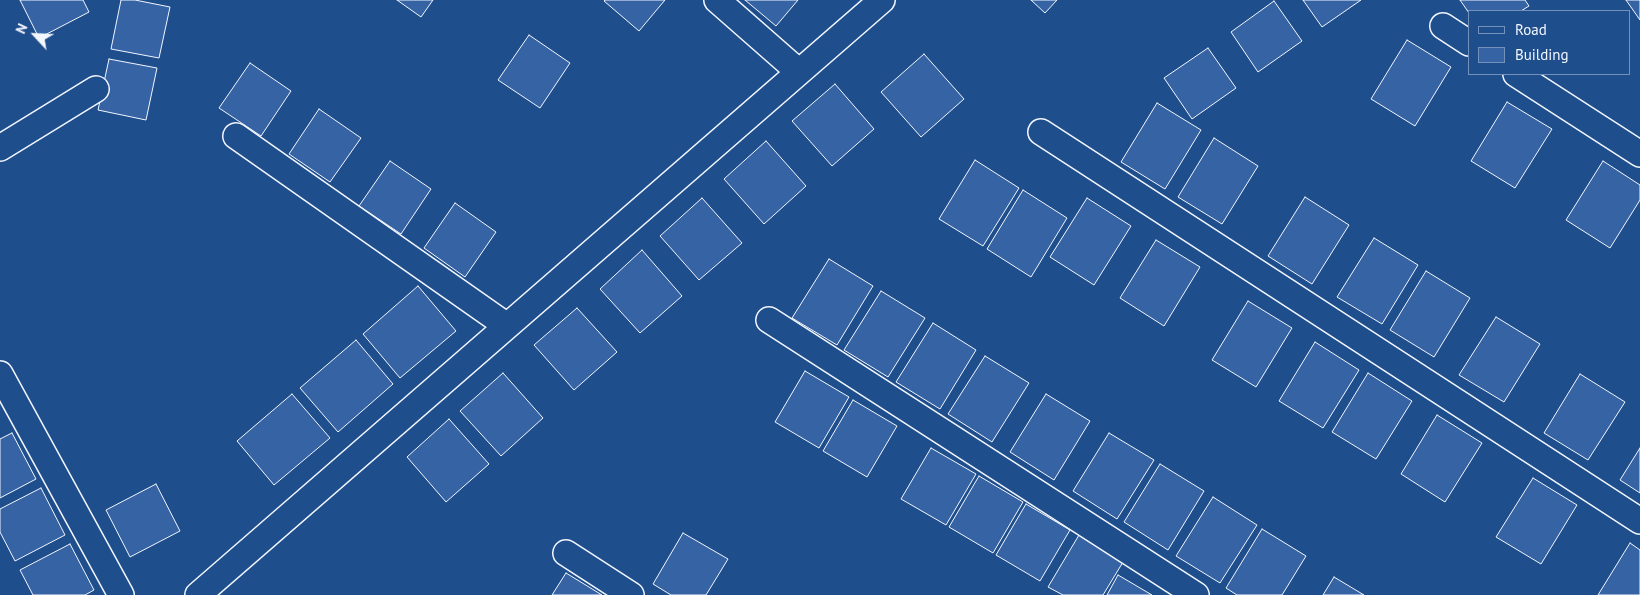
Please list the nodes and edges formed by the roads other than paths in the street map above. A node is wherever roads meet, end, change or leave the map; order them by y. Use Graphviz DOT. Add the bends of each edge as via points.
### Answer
graph roads {
  1 [pos="717,0"];
  2 [pos="882,0"];
  3 [pos="1443,26"];
  4 [pos="1468,42"];
  5 [pos="799,72"];
  6 [pos="1518,75"];
  7 [pos="96,89"];
  8 [pos="1041,132"];
  9 [pos="236,136"];
  10 [pos="0,148"];
  11 [pos="1640,154"];
  12 [pos="769,320"];
  13 [pos="507,326"];
  14 [pos="0,374"];
  15 [pos="1640,521"];
  16 [pos="566,554"];
  17 [pos="121,595"];
  18 [pos="198,595"];
  19 [pos="631,595"];
  20 [pos="1196,595"];
  1 -- 5 [label="street"];
  2 -- 5 [label="street"];
  3 -- 4 [label="street"];
  5 -- 13 [label="street"];
  6 -- 11 [label="street"];
  7 -- 10 [label="street"];
  8 -- 15 [label="street"];
  9 -- 13 [label="street"];
  12 -- 20 [label="street"];
  13 -- 18 [label="street"];
  14 -- 17 [label="street"];
  16 -- 19 [label="street"];
}
